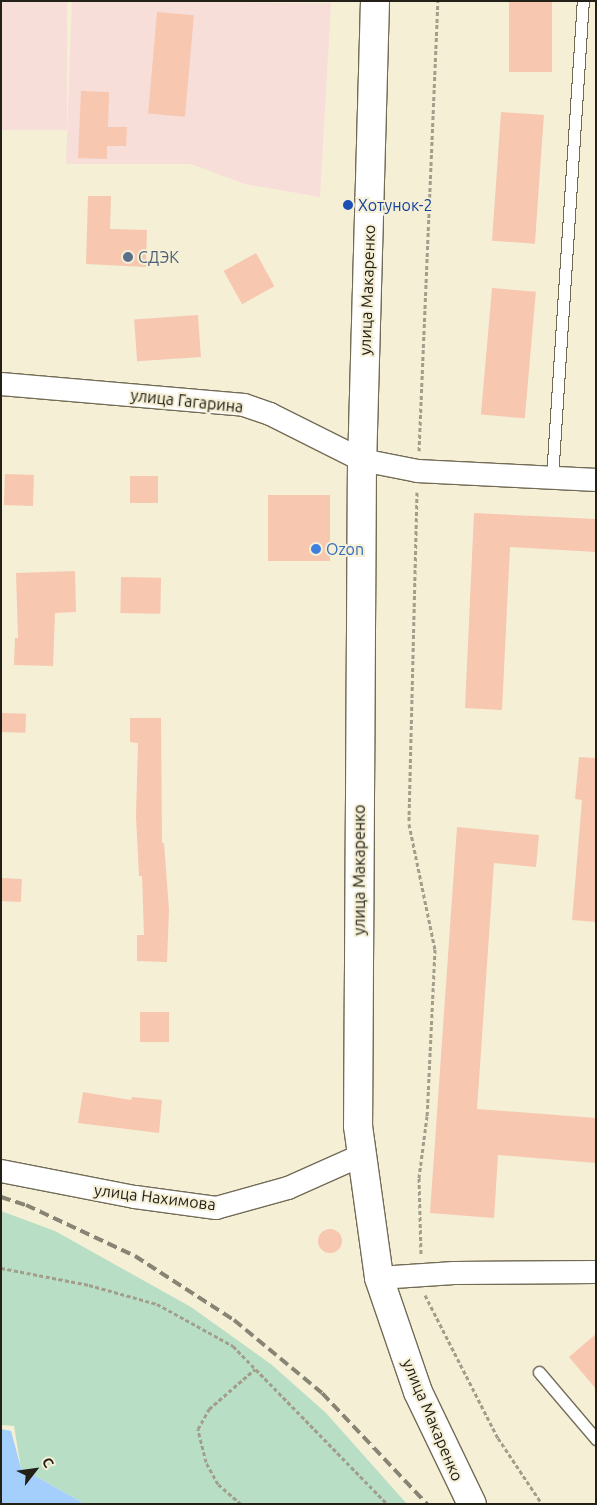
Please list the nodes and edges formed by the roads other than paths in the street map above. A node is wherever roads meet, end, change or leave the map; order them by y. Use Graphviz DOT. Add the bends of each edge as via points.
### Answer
graph roads {
  1 [pos="374,1"];
  2 [pos="583,1"];
  3 [pos="1,384"];
  4 [pos="362,460"];
  5 [pos="552,478"];
  6 [pos="596,480"];
  7 [pos="362,1155"];
  8 [pos="1,1172"];
  9 [pos="596,1272"];
  10 [pos="379,1278"];
  11 [pos="539,1372"];
  12 [pos="596,1439"];
  13 [pos="472,1504"];
  1 -- 4 [label="main road, улица Макаренко"];
  2 -- 5 [label="lane"];
  3 -- 4 [label="street, улица Гагарина" via="244,405 270,414"];
  4 -- 5 [label="street" via="418,471"];
  4 -- 7 [label="main road, улица Макаренко" via="358,1126"];
  5 -- 6 [label="street"];
  7 -- 8 [label="street, улица Нахимова" via="288,1188 216,1208 135,1197"];
  7 -- 10 [label="main road, улица Макаренко"];
  9 -- 10 [label="street"];
  10 -- 13 [label="main road, улица Макаренко" via="418,1392"];
  11 -- 12 [label="lane"];
}
